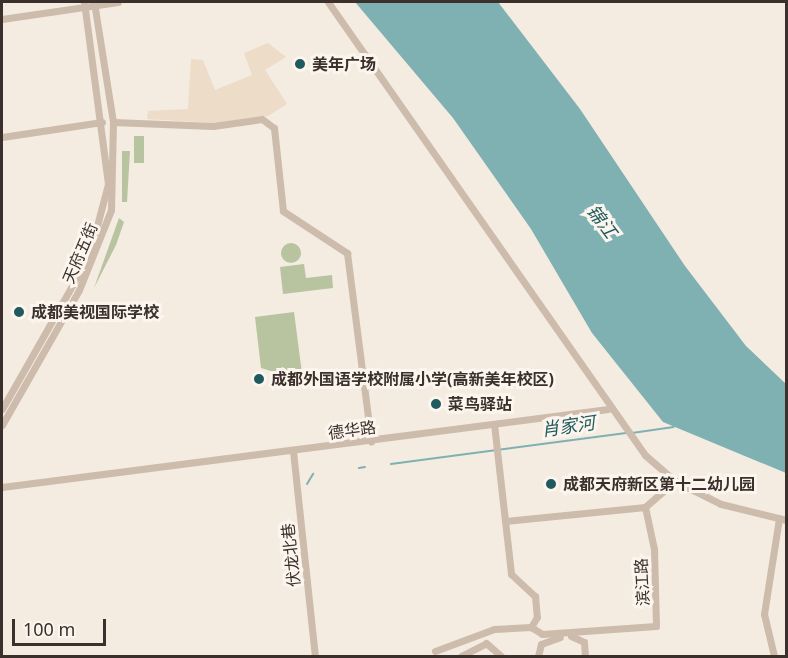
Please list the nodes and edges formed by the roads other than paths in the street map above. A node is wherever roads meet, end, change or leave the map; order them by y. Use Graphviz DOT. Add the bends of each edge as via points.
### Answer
graph roads {
  1 [pos="118,2"];
  2 [pos="328,2"];
  3 [pos="94,3"];
  4 [pos="84,4"];
  5 [pos="2,19"];
  6 [pos="102,122"];
  7 [pos="112,122"];
  8 [pos="2,137"];
  9 [pos="2,409"];
  10 [pos="608,409"];
  11 [pos="494,424"];
  12 [pos="2,425"];
  13 [pos="371,441"];
  14 [pos="293,451"];
  15 [pos="675,480"];
  16 [pos="2,487"];
  17 [pos="645,507"];
  18 [pos="783,519"];
  19 [pos="505,521"];
  20 [pos="531,627"];
  21 [pos="435,651"];
  22 [pos="315,657"];
  23 [pos="461,657"];
  24 [pos="501,657"];
  25 [pos="538,657"];
  26 [pos="585,657"];
  27 [pos="774,657"];
  1 -- 3 [label="street"];
  2 -- 10 [label="street"];
  3 -- 4 [label="street"];
  3 -- 7 [label="street, 天府五街"];
  4 -- 5 [label="street"];
  4 -- 6 [label="street, 天府五街"];
  6 -- 8 [label="street"];
  6 -- 9 [label="street, 天府五街" via="108,184 89,256"];
  7 -- 12 [label="street, 天府五街" via="115,183 103,239"];
  7 -- 13 [label="street" via="213,126 262,119 274,128 283,211 347,253"];
  10 -- 11 [label="street, 德华路"];
  10 -- 15 [label="street" via="633,440"];
  11 -- 13 [label="street, 德华路"];
  11 -- 19 [label="street"];
  13 -- 14 [label="street, 德华路"];
  14 -- 16 [label="street, 德华路"];
  14 -- 22 [label="street, 伏龙北巷"];
  15 -- 17 [label="street"];
  15 -- 18 [label="street" via="721,504"];
  17 -- 19 [label="street"];
  17 -- 20 [label="street, 滨江路" via="654,549 656,626 542,634"];
  18 -- 27 [label="street" via="764,614"];
  19 -- 20 [label="street" via="512,574 535,596 537,617"];
  20 -- 21 [label="street, 滨江路" via="494,629"];
  23 -- 24 [label="street" via="486,643"];
  25 -- 26 [label="street" via="546,640 578,636"];
}
